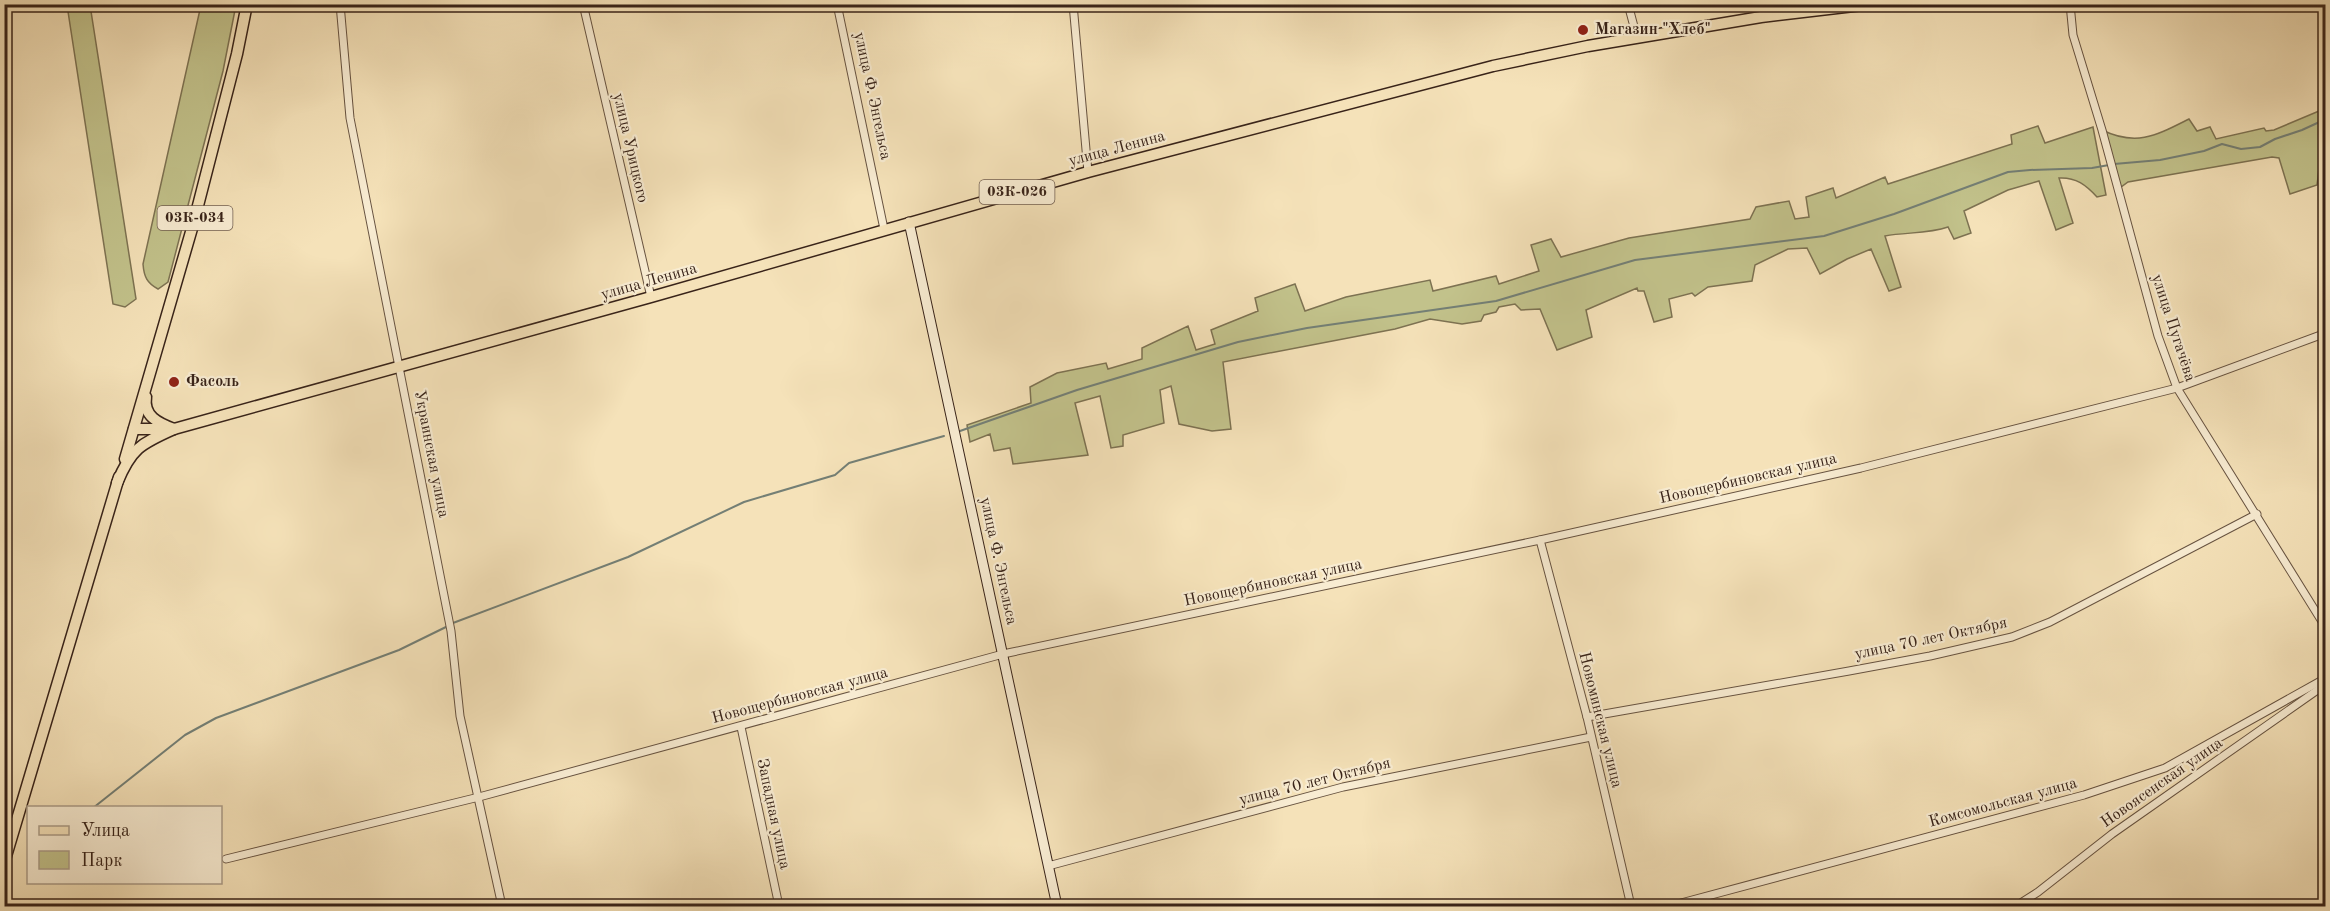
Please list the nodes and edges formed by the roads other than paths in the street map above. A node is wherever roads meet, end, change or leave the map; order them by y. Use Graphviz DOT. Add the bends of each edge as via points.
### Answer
graph roads {
  1 [pos="247,4"];
  2 [pos="340,4"];
  3 [pos="583,4"];
  4 [pos="837,4"];
  5 [pos="1073,4"];
  6 [pos="1628,4"];
  7 [pos="1871,4"];
  8 [pos="2070,4"];
  9 [pos="1636,38"];
  10 [pos="1088,172"];
  11 [pos="909,222"];
  12 [pos="884,229"];
  13 [pos="651,297"];
  14 [pos="2325,333"];
  15 [pos="400,367"];
  16 [pos="147,385"];
  17 [pos="2177,388"];
  18 [pos="134,429"];
  19 [pos="174,429"];
  20 [pos="117,483"];
  21 [pos="2257,514"];
  22 [pos="1540,540"];
  23 [pos="2325,628"];
  24 [pos="1003,654"];
  25 [pos="2325,678"];
  26 [pos="2325,684"];
  27 [pos="1587,717"];
  28 [pos="741,727"];
  29 [pos="1591,737"];
  30 [pos="479,797"];
  31 [pos="226,859"];
  32 [pos="4,863"];
  33 [pos="1048,866"];
  34 [pos="502,906"];
  35 [pos="779,906"];
  36 [pos="1057,906"];
  37 [pos="1631,906"];
  38 [pos="1670,906"];
  39 [pos="2016,906"];
  1 -- 16 [label="main road, 03К-034" via="196,213"];
  2 -- 15 [label="street, Украинская улица" via="350,117"];
  3 -- 13 [label="street, улица Урицкого"];
  4 -- 12 [label="street, улица Ф. Энгельса"];
  5 -- 10 [label="street"];
  6 -- 9 [label="street"];
  7 -- 9 [label="main road, улица Ленина / 03К-026"];
  8 -- 17 [label="street, улица Пугачёва" via="2073,35 2158,336"];
  9 -- 10 [label="main road, улица Ленина / 03К-026" via="1493,66"];
  10 -- 11 [label="main road, улица Ленина / 03К-026"];
  11 -- 12 [label="main road, улица Ленина / 03К-026"];
  11 -- 24 [label="main road, улица Ф. Энгельса"];
  12 -- 13 [label="main road, улица Ленина / 03К-026"];
  13 -- 15 [label="main road, улица Ленина / 03К-026"];
  14 -- 17 [label="street, Новощербиновская улица"];
  15 -- 19 [label="main road, улица Ленина / 03К-026"];
  15 -- 30 [label="street, Украинская улица" via="451,631 460,716"];
  16 -- 18 [label="main road, 03К-034"];
  16 -- 19 [label="main road" via="148,411 160,424"];
  17 -- 21 [label="street, улица Пугачёва"];
  17 -- 22 [label="street, Новощербиновская улица" via="1861,468"];
  18 -- 19 [label="main road, 03К-026"];
  18 -- 20 [label="main road, 03К-034"];
  19 -- 20 [label="main road" via="133,453"];
  20 -- 32 [label="main road, 03К-034"];
  21 -- 23 [label="street, улица Пугачёва"];
  21 -- 27 [label="street, улица 70 лет Октября" via="2070,613 2012,637 1872,667"];
  22 -- 24 [label="street, Новощербиновская улица"];
  22 -- 27 [label="street, Новоминская улица"];
  24 -- 28 [label="street, Новощербиновская улица"];
  24 -- 33 [label="main road, улица Ф. Энгельса"];
  25 -- 38 [label="street, Комсомольская улица" via="2164,768 2084,795"];
  26 -- 39 [label="street, Новоясенская улица"];
  27 -- 29 [label="street, Новоминская улица"];
  28 -- 30 [label="street, Новощербиновская улица"];
  28 -- 35 [label="street, Западная улица"];
  29 -- 33 [label="street, улица 70 лет Октября" via="1343,787"];
  29 -- 37 [label="street, Новоминская улица"];
  30 -- 31 [label="street, Новощербиновская улица"];
  30 -- 34 [label="street, Украинская улица"];
  33 -- 36 [label="main road, улица Ф. Энгельса"];
}
